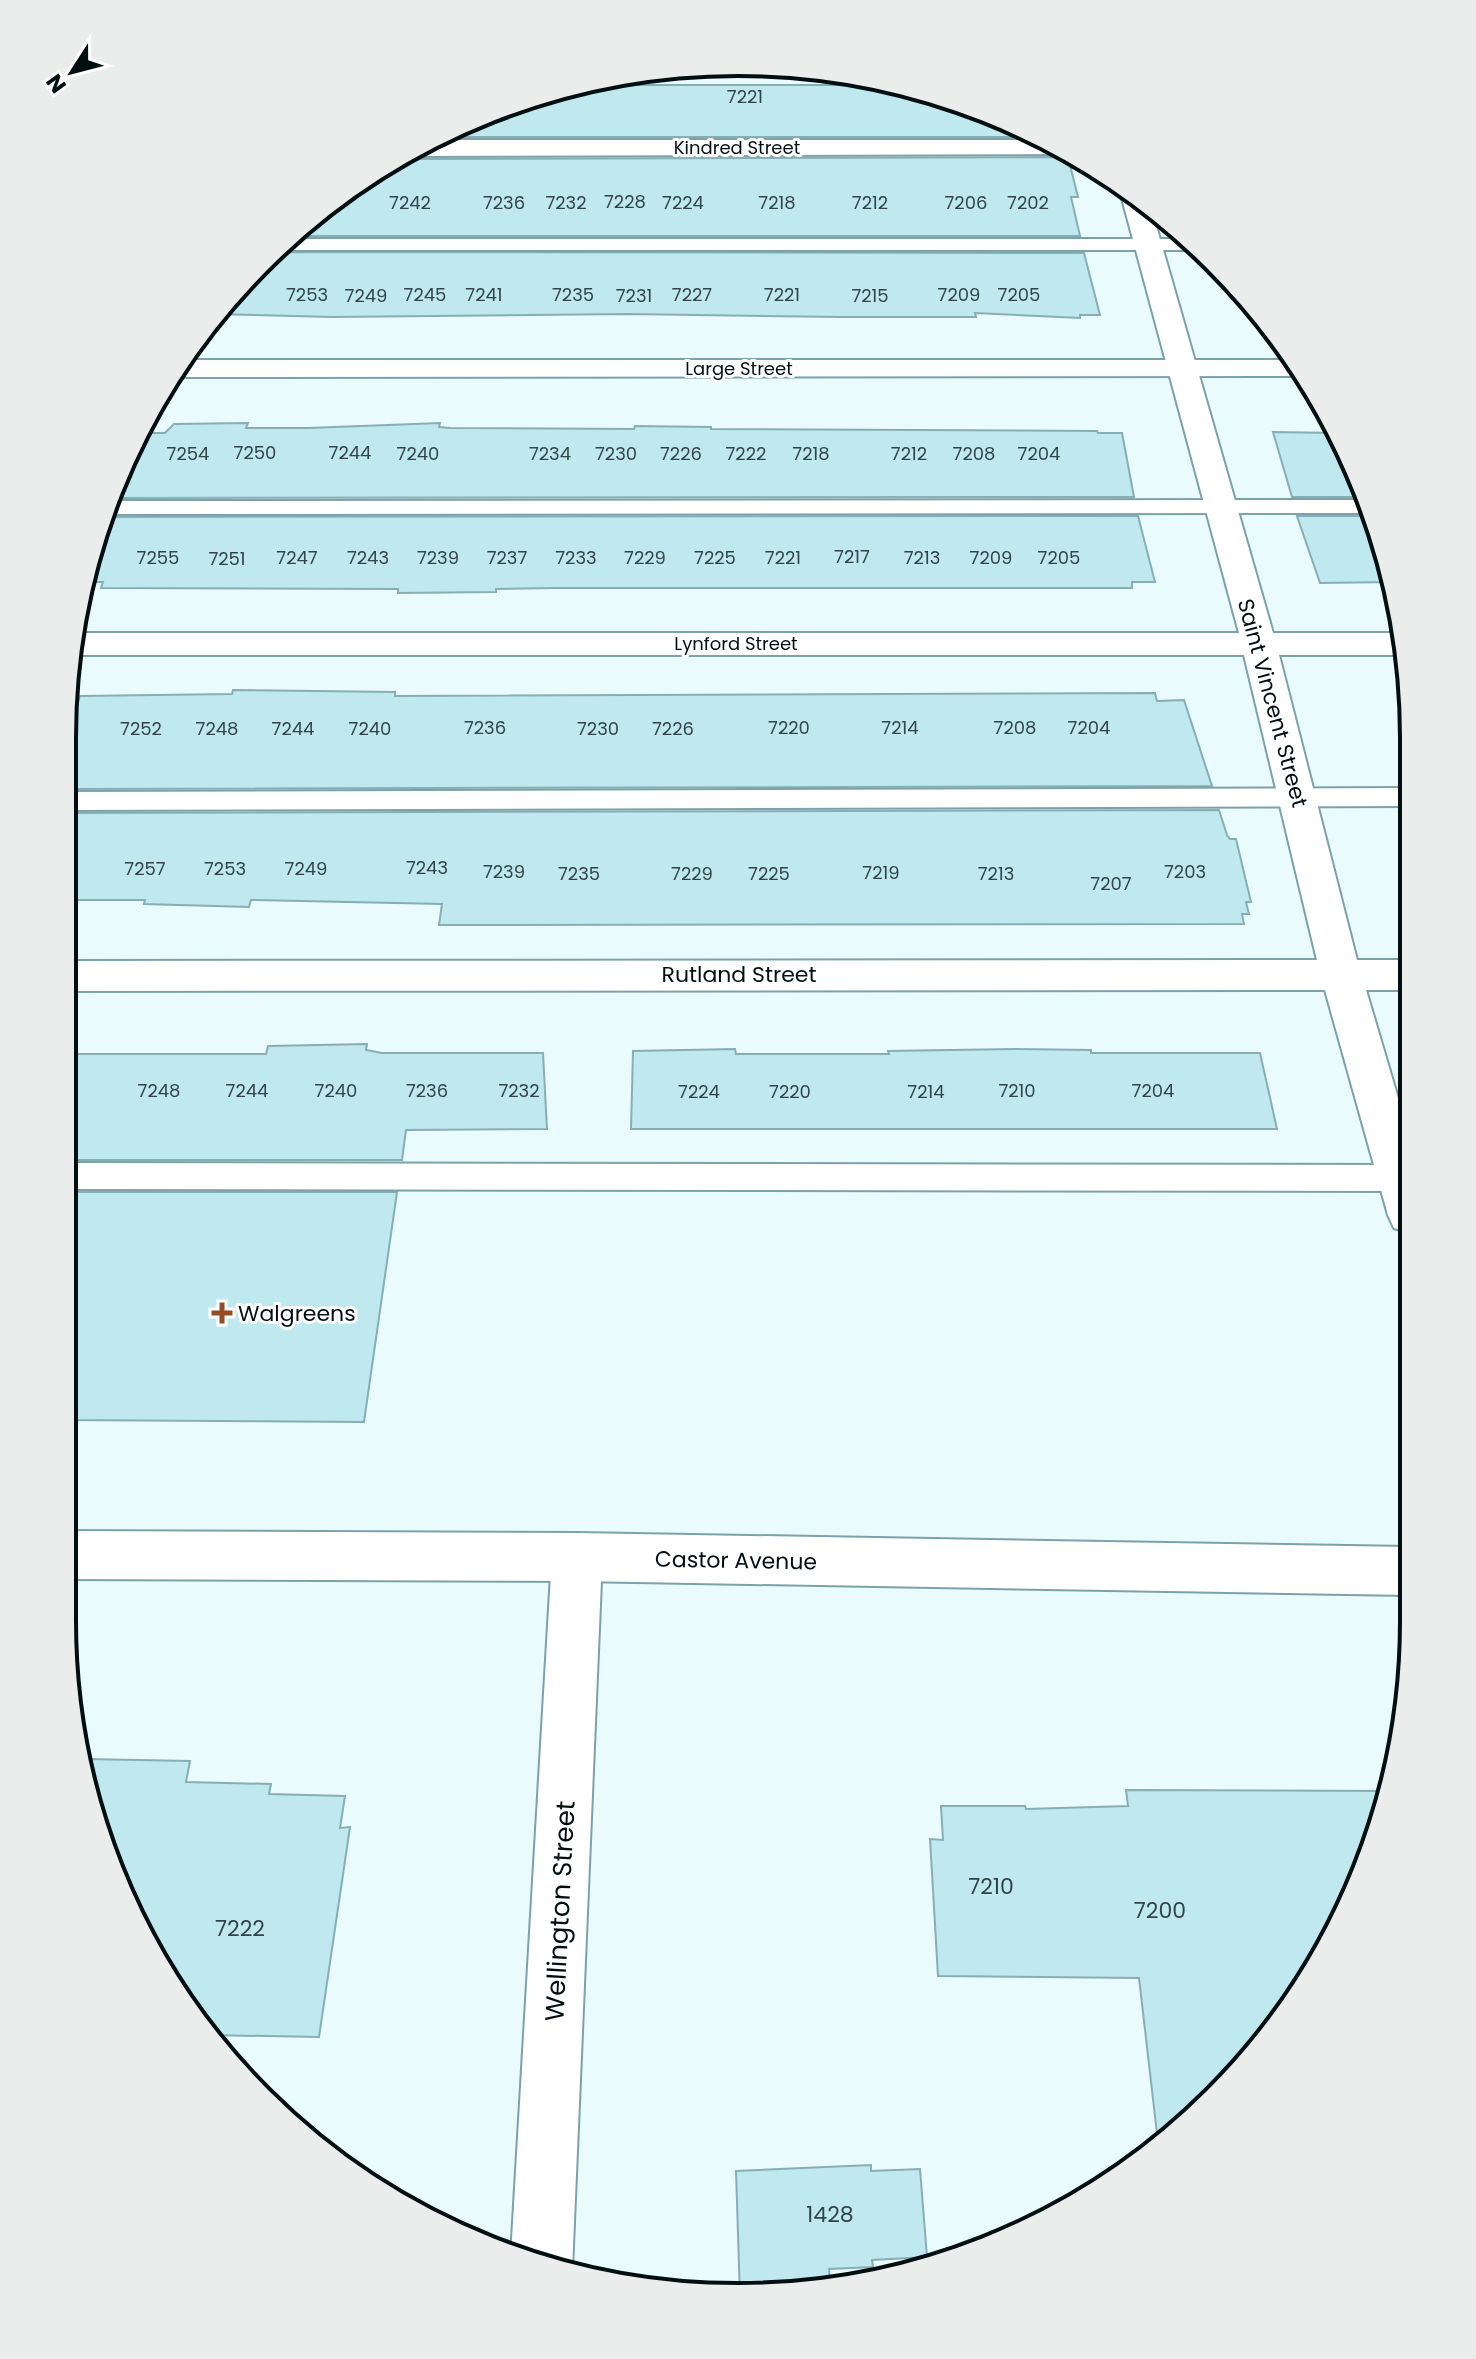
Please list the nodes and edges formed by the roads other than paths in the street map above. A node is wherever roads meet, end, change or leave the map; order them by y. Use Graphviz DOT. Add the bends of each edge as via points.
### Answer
graph roads {
  1 [pos="438,148"];
  2 [pos="1038,148"];
  3 [pos="1139,212"];
  4 [pos="297,245"];
  5 [pos="1149,245"];
  6 [pos="1179,245"];
  7 [pos="189,369"];
  8 [pos="1182,369"];
  9 [pos="1287,369"];
  10 [pos="1219,507"];
  11 [pos="1358,507"];
  12 [pos="117,508"];
  13 [pos="83,644"];
  14 [pos="1259,644"];
  15 [pos="1393,644"];
  16 [pos="1297,796"];
  17 [pos="1400,797"];
  18 [pos="76,801"];
  19 [pos="1341,975"];
  20 [pos="1400,975"];
  21 [pos="76,976"];
  22 [pos="1400,1175"];
  23 [pos="76,1176"];
  24 [pos="1400,1199"];
  25 [pos="76,1555"];
  26 [pos="577,1557"];
  27 [pos="1400,1571"];
  28 [pos="543,2253"];
  1 -- 2 [label="street, Kindred Street"];
  3 -- 5 [label="street, Saint Vincent Street"];
  4 -- 5 [label="lane"];
  5 -- 6 [label="lane"];
  5 -- 8 [label="street, Saint Vincent Street"];
  7 -- 8 [label="street, Large Street"];
  8 -- 9 [label="street, Large Street"];
  8 -- 10 [label="street, Saint Vincent Street"];
  10 -- 11 [label="lane"];
  10 -- 12 [label="lane"];
  10 -- 14 [label="street, Saint Vincent Street"];
  13 -- 14 [label="street, Lynford Street"];
  14 -- 15 [label="street, Lynford Street"];
  14 -- 16 [label="street, Saint Vincent Street"];
  16 -- 17 [label="lane"];
  16 -- 18 [label="lane"];
  16 -- 19 [label="street, Saint Vincent Street"];
  19 -- 20 [label="street, Rutland Street"];
  19 -- 21 [label="street, Rutland Street"];
  19 -- 22 [label="street, Saint Vincent Street"];
  23 -- 24 [label="lane"];
  25 -- 26 [label="street, Castor Avenue"];
  26 -- 27 [label="street, Castor Avenue"];
  26 -- 28 [label="street, Wellington Street"];
}
